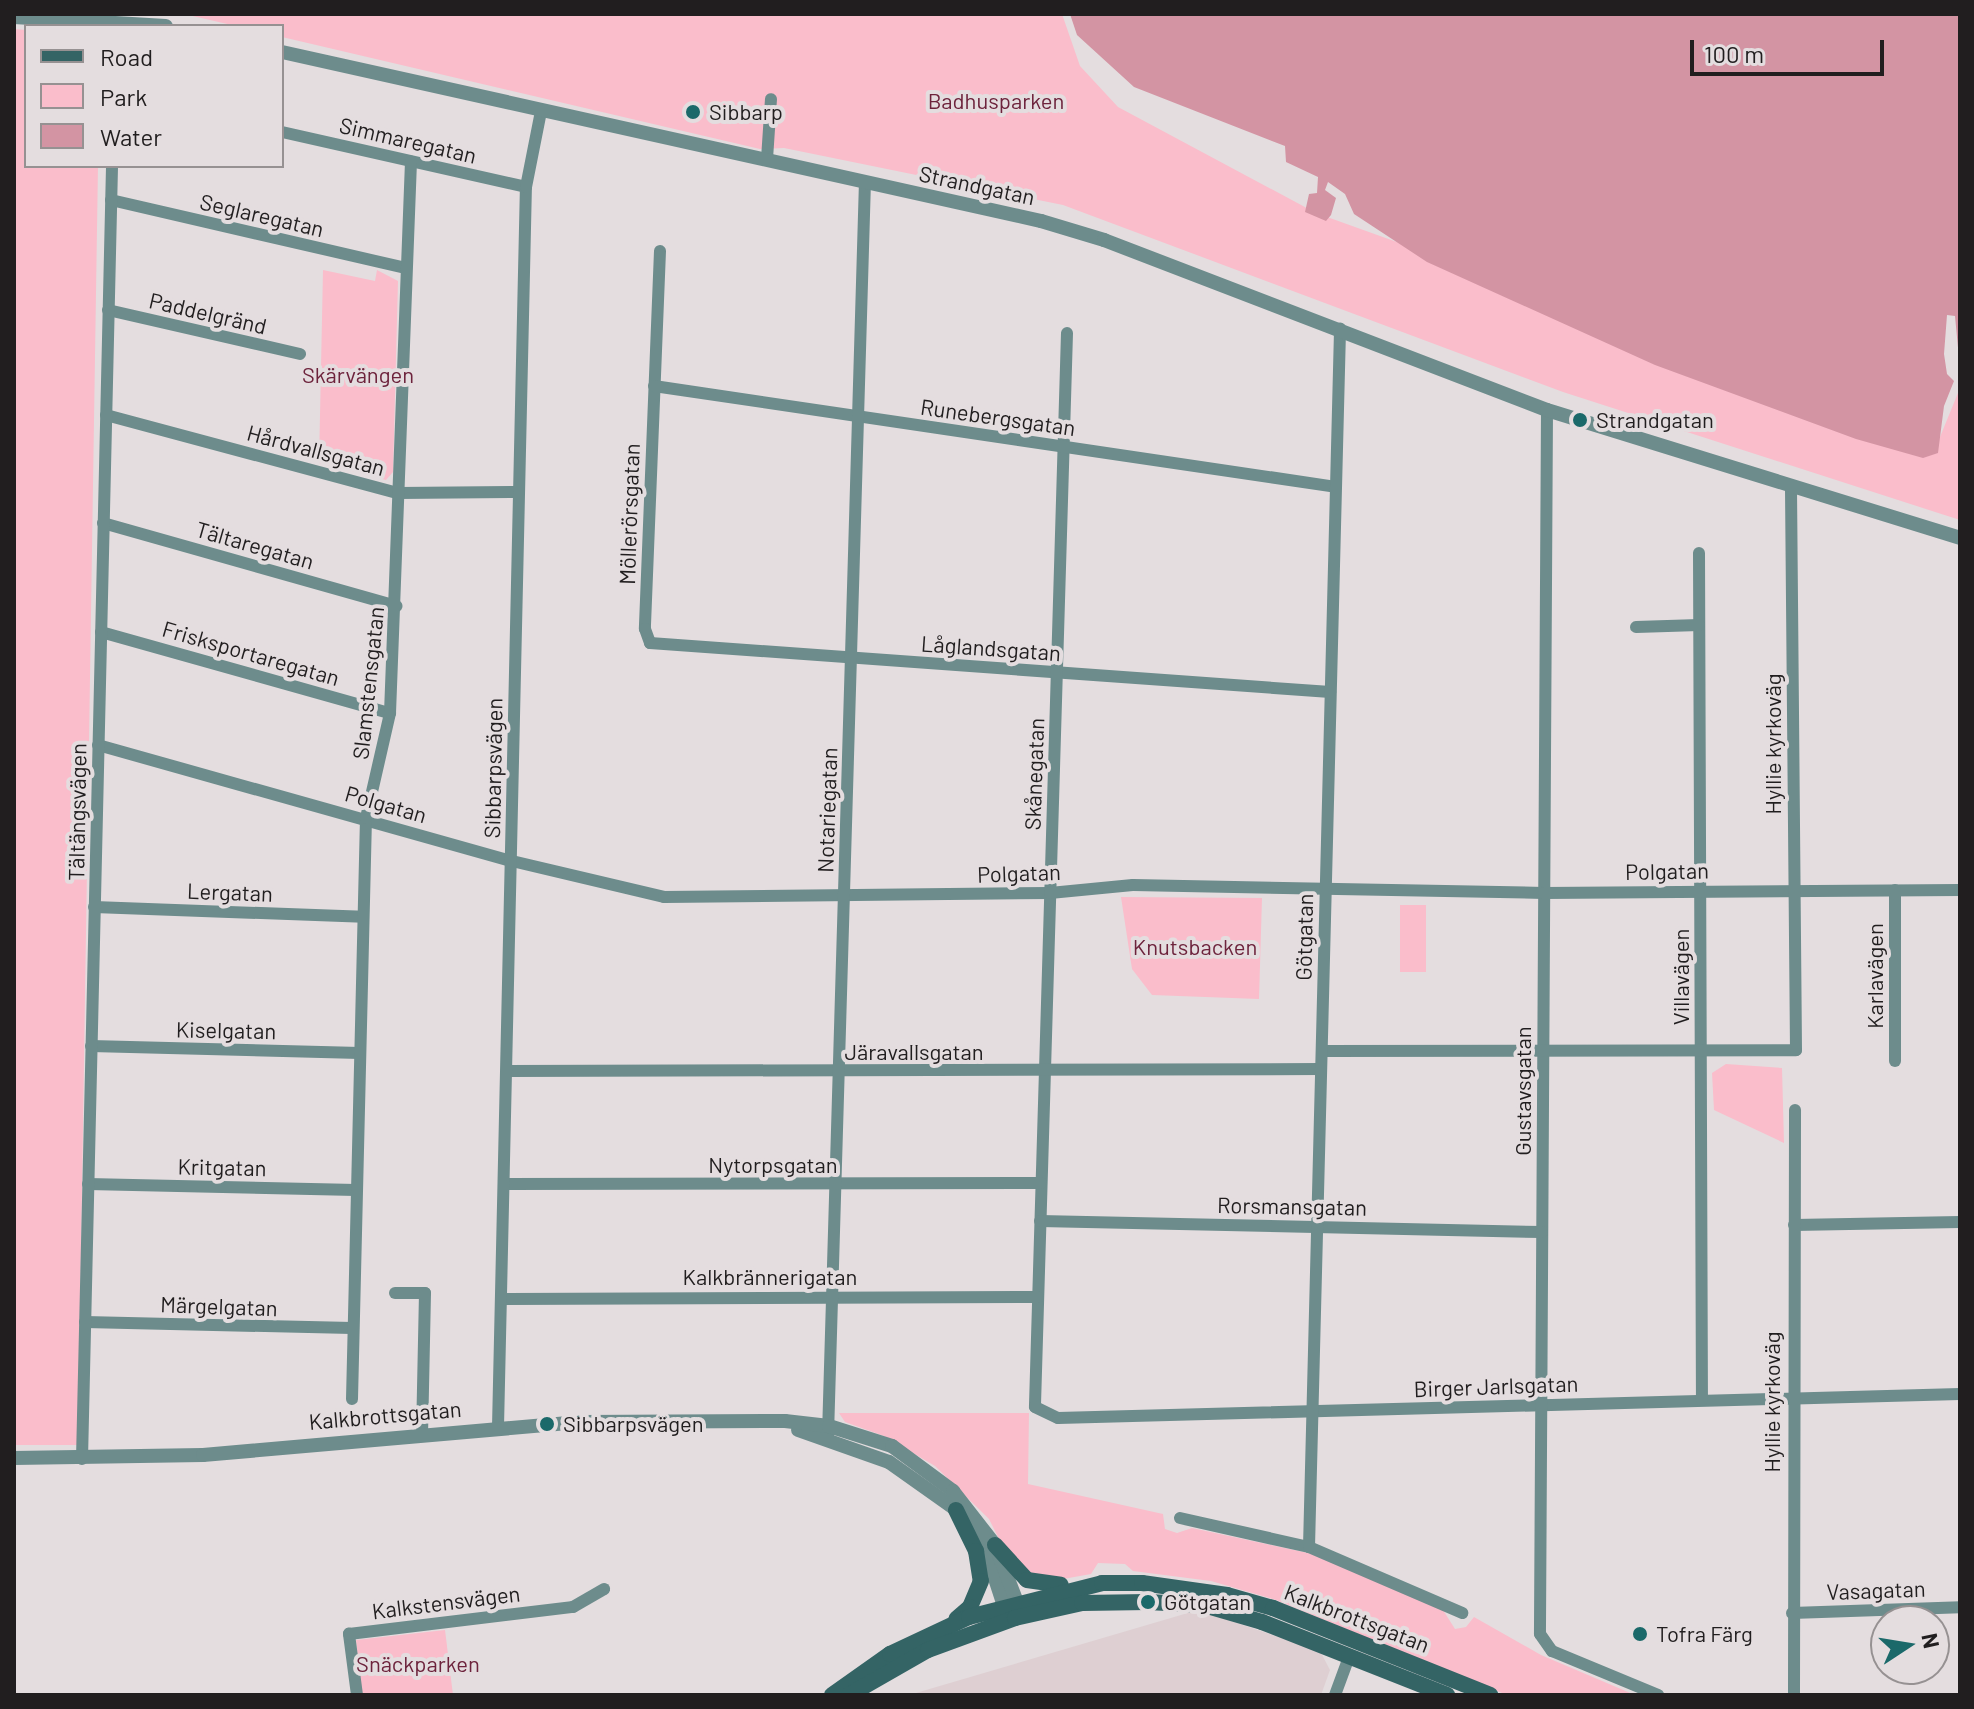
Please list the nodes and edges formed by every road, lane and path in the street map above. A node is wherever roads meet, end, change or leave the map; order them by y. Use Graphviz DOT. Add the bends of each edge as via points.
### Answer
graph roads {
  1 [pos="14,17"];
  2 [pos="115,24"];
  3 [pos="284,52"];
  4 [pos="771,99"];
  5 [pos="541,111"];
  6 [pos="284,132"];
  7 [pos="767,159"];
  8 [pos="411,161"];
  9 [pos="112,168"];
  10 [pos="865,183"];
  11 [pos="526,187"];
  12 [pos="111,200"];
  13 [pos="660,251"];
  14 [pos="405,268"];
  15 [pos="108,310"];
  16 [pos="1340,328"];
  17 [pos="1067,333"];
  18 [pos="300,354"];
  19 [pos="654,386"];
  20 [pos="1547,410"];
  21 [pos="106,415"];
  22 [pos="858,417"];
  23 [pos="1063,446"];
  24 [pos="1791,486"];
  25 [pos="1336,487"];
  26 [pos="519,492"];
  27 [pos="398,493"];
  28 [pos="103,523"];
  29 [pos="1960,538"];
  30 [pos="1699,553"];
  31 [pos="396,606"];
  32 [pos="1699,625"];
  33 [pos="1636,627"];
  34 [pos="101,632"];
  35 [pos="650,643"];
  36 [pos="851,658"];
  37 [pos="1057,673"];
  38 [pos="1330,692"];
  39 [pos="390,713"];
  40 [pos="98,745"];
  41 [pos="366,818"];
  42 [pos="512,861"];
  43 [pos="1326,887"];
  44 [pos="1793,890"];
  45 [pos="1895,890"];
  46 [pos="1960,890"];
  47 [pos="1701,891"];
  48 [pos="1050,893"];
  49 [pos="1544,893"];
  50 [pos="845,895"];
  51 [pos="94,907"];
  52 [pos="363,917"];
  53 [pos="91,1046"];
  54 [pos="1322,1051"];
  55 [pos="360,1053"];
  56 [pos="1702,1053"];
  57 [pos="1543,1054"];
  58 [pos="1895,1061"];
  59 [pos="1321,1069"];
  60 [pos="507,1071"];
  61 [pos="1045,1072"];
  62 [pos="840,1073"];
  63 [pos="1795,1110"];
  64 [pos="1041,1183"];
  65 [pos="88,1184"];
  66 [pos="505,1184"];
  67 [pos="836,1186"];
  68 [pos="356,1190"];
  69 [pos="1040,1221"];
  70 [pos="1960,1222"];
  71 [pos="1794,1225"];
  72 [pos="1317,1227"];
  73 [pos="1542,1232"];
  74 [pos="395,1293"];
  75 [pos="833,1296"];
  76 [pos="1038,1297"];
  77 [pos="502,1299"];
  78 [pos="85,1322"];
  79 [pos="352,1328"];
  80 [pos="1960,1394"];
  81 [pos="352,1399"];
  82 [pos="1702,1400"];
  83 [pos="1791,1400"];
  84 [pos="1541,1405"];
  85 [pos="1035,1407"];
  86 [pos="1312,1411"];
  87 [pos="498,1427"];
  88 [pos="828,1432"];
  89 [pos="422,1433"];
  90 [pos="14,1458"];
  91 [pos="82,1459"];
  92 [pos="956,1510"];
  93 [pos="1180,1518"];
  94 [pos="995,1545"];
  95 [pos="1309,1547"];
  96 [pos="1102,1583"];
  97 [pos="604,1589"];
  98 [pos="1960,1607"];
  99 [pos="1012,1608"];
  100 [pos="1462,1613"];
  101 [pos="1792,1613"];
  102 [pos="943,1628"];
  103 [pos="1349,1657"];
  104 [pos="357,1695"];
  105 [pos="832,1695"];
  106 [pos="849,1695"];
  107 [pos="1335,1695"];
  108 [pos="1447,1695"];
  109 [pos="1490,1695"];
  110 [pos="1658,1695"];
  111 [pos="1794,1695"];
  1 -- 2 [label="street"];
  3 -- 5 [label="street, Strandgatan"];
  4 -- 7 [label="street"];
  5 -- 7 [label="street, Strandgatan"];
  5 -- 11 [label="street, Sibbarpsvägen"];
  6 -- 8 [label="street, Simmaregatan"];
  7 -- 10 [label="street, Strandgatan"];
  8 -- 11 [label="street, Simmaregatan"];
  8 -- 14 [label="street, Slamstensgatan"];
  9 -- 12 [label="street, Tältängsvägen"];
  10 -- 16 [label="street, Strandgatan" via="1104,240"];
  10 -- 22 [label="street, Notariegatan"];
  11 -- 26 [label="street, Sibbarpsvägen"];
  12 -- 14 [label="street, Seglaregatan"];
  12 -- 15 [label="street, Tältängsvägen"];
  13 -- 19 [label="street, Möllerörsgatan"];
  14 -- 27 [label="street, Slamstensgatan"];
  15 -- 18 [label="street, Paddelgränd"];
  15 -- 21 [label="street, Tältängsvägen"];
  16 -- 20 [label="street, Strandgatan"];
  16 -- 25 [label="street, Götgatan"];
  17 -- 23 [label="street, Skånegatan"];
  19 -- 22 [label="street, Runebergsgatan"];
  19 -- 35 [label="street, Möllerörsgatan" via="645,629"];
  20 -- 24 [label="street, Strandgatan"];
  20 -- 49 [label="street, Gustavsgatan"];
  21 -- 27 [label="street, Hårdvallsgatan"];
  21 -- 28 [label="street, Tältängsvägen"];
  22 -- 23 [label="street, Runebergsgatan"];
  22 -- 36 [label="street, Notariegatan"];
  23 -- 25 [label="street, Runebergsgatan"];
  23 -- 37 [label="street, Skånegatan"];
  24 -- 29 [label="street, Strandgatan"];
  24 -- 44 [label="street, Hyllie kyrkoväg"];
  25 -- 38 [label="street, Götgatan"];
  26 -- 27 [label="street, Hårdvallsgatan"];
  26 -- 42 [label="street, Sibbarpsvägen"];
  27 -- 31 [label="street, Slamstensgatan"];
  28 -- 31 [label="street, Tältaregatan"];
  28 -- 34 [label="street, Tältängsvägen"];
  30 -- 32 [label="street, Villavägen"];
  31 -- 39 [label="street, Slamstensgatan"];
  32 -- 33 [label="street"];
  32 -- 47 [label="street, Villavägen"];
  34 -- 39 [label="street, Frisksportaregatan"];
  34 -- 40 [label="street, Tältängsvägen"];
  35 -- 36 [label="street, Låglandsgatan"];
  36 -- 37 [label="street, Låglandsgatan"];
  36 -- 50 [label="street, Notariegatan"];
  37 -- 38 [label="street, Låglandsgatan"];
  37 -- 48 [label="street, Skånegatan"];
  38 -- 43 [label="street, Götgatan"];
  39 -- 41 [label="street, Slamstensgatan"];
  40 -- 41 [label="street, Polgatan"];
  40 -- 51 [label="street, Tältängsvägen"];
  41 -- 42 [label="street, Polgatan"];
  41 -- 52 [label="street, Slamstensgatan"];
  42 -- 50 [label="street, Polgatan" via="664,897"];
  42 -- 60 [label="street, Sibbarpsvägen"];
  43 -- 48 [label="street, Polgatan" via="1133,885"];
  43 -- 49 [label="street, Polgatan"];
  43 -- 54 [label="street, Götgatan"];
  44 -- 45 [label="street, Polgatan"];
  44 -- 47 [label="street, Polgatan"];
  44 -- 56 [label="street, Hyllie kyrkoväg" via="1796,1050"];
  45 -- 46 [label="street, Polgatan"];
  45 -- 58 [label="street, Karlavägen"];
  47 -- 49 [label="street, Polgatan"];
  47 -- 56 [label="street, Villavägen"];
  48 -- 50 [label="street, Polgatan"];
  48 -- 61 [label="street, Skånegatan"];
  49 -- 57 [label="street, Gustavsgatan"];
  50 -- 62 [label="street, Notariegatan"];
  51 -- 52 [label="street, Lergatan"];
  51 -- 53 [label="street, Tältängsvägen"];
  52 -- 55 [label="street, Slamstensgatan"];
  53 -- 55 [label="street, Kiselgatan"];
  53 -- 65 [label="street, Tältängsvägen"];
  54 -- 57 [label="street"];
  54 -- 59 [label="street, Götgatan"];
  55 -- 68 [label="street, Slamstensgatan"];
  56 -- 57 [label="street"];
  56 -- 82 [label="street, Villavägen"];
  57 -- 73 [label="street, Gustavsgatan"];
  59 -- 61 [label="street, Järavallsgatan"];
  59 -- 72 [label="street, Götgatan"];
  60 -- 62 [label="street, Järavallsgatan"];
  60 -- 66 [label="street, Sibbarpsvägen"];
  61 -- 62 [label="street, Järavallsgatan"];
  61 -- 64 [label="street, Skånegatan"];
  62 -- 67 [label="street, Notariegatan"];
  63 -- 71 [label="street, Hyllie kyrkoväg"];
  64 -- 67 [label="street, Nytorpsgatan"];
  64 -- 69 [label="street, Skånegatan"];
  65 -- 68 [label="street, Kritgatan"];
  65 -- 78 [label="street, Tältängsvägen"];
  66 -- 67 [label="street, Nytorpsgatan"];
  66 -- 77 [label="street, Sibbarpsvägen"];
  67 -- 75 [label="street, Notariegatan"];
  68 -- 79 [label="street, Slamstensgatan"];
  69 -- 72 [label="street, Rorsmansgatan"];
  69 -- 76 [label="street, Skånegatan"];
  70 -- 71 [label="street"];
  71 -- 83 [label="street, Hyllie kyrkoväg"];
  72 -- 73 [label="street, Rorsmansgatan"];
  72 -- 86 [label="street, Götgatan"];
  73 -- 84 [label="street, Gustavsgatan"];
  74 -- 89 [label="street" via="425,1293"];
  75 -- 76 [label="street, Kalkbrännerigatan"];
  75 -- 77 [label="street, Kalkbrännerigatan"];
  75 -- 88 [label="street, Notariegatan"];
  76 -- 85 [label="street, Skånegatan"];
  77 -- 87 [label="street, Sibbarpsvägen"];
  78 -- 79 [label="street, Märgelgatan"];
  78 -- 91 [label="street, Tältängsvägen"];
  79 -- 81 [label="street, Slamstensgatan"];
  80 -- 83 [label="street, Birger Jarlsgatan"];
  82 -- 83 [label="street, Birger Jarlsgatan"];
  82 -- 84 [label="street, Birger Jarlsgatan"];
  83 -- 101 [label="street, Hyllie kyrkoväg"];
  84 -- 86 [label="street, Birger Jarlsgatan"];
  84 -- 110 [label="street, Gustavsgatan" via="1542,1643"];
  85 -- 86 [label="street, Birger Jarlsgatan" via="1058,1418"];
  86 -- 95 [label="street, Götgatan"];
  87 -- 88 [label="street, Kalkbrottsgatan" via="761,1421"];
  87 -- 89 [label="street, Kalkbrottsgatan"];
  88 -- 92 [label="street, Kalkbrottsgatan" via="889,1462"];
  88 -- 94 [label="street, Kalkbrottsgatan" via="877,1440 918,1461 964,1502"];
  89 -- 91 [label="street, Kalkbrottsgatan" via="203,1455"];
  90 -- 91 [label="street, Kalkbrottsgatan"];
  92 -- 99 [label="street, Kalkbrottsgatan" via="986,1551"];
  92 -- 102 [label="main road" via="976,1551 981,1581 970,1607"];
  93 -- 95 [label="street"];
  94 -- 96 [label="main road" via="1027,1580 1041,1585"];
  94 -- 99 [label="street, Kalkbrottsgatan"];
  95 -- 100 [label="street"];
  96 -- 99 [label="main road, Kalkbrottsgatan"];
  96 -- 109 [label="main road, Kalkbrottsgatan" via="1181,1585 1243,1599"];
  97 -- 104 [label="street, Kalkstensvägen" via="573,1607 349,1634"];
  98 -- 101 [label="street, Vasagatan"];
  99 -- 102 [label="main road, Kalkbrottsgatan"];
  99 -- 103 [label="main road, Kalkbrottsgatan" via="1204,1605"];
  99 -- 106 [label="main road"];
  101 -- 111 [label="street, Hyllie kyrkoväg"];
  102 -- 105 [label="main road, Kalkbrottsgatan" via="890,1654"];
  103 -- 107 [label="street"];
  103 -- 108 [label="main road, Kalkbrottsgatan"];
}
